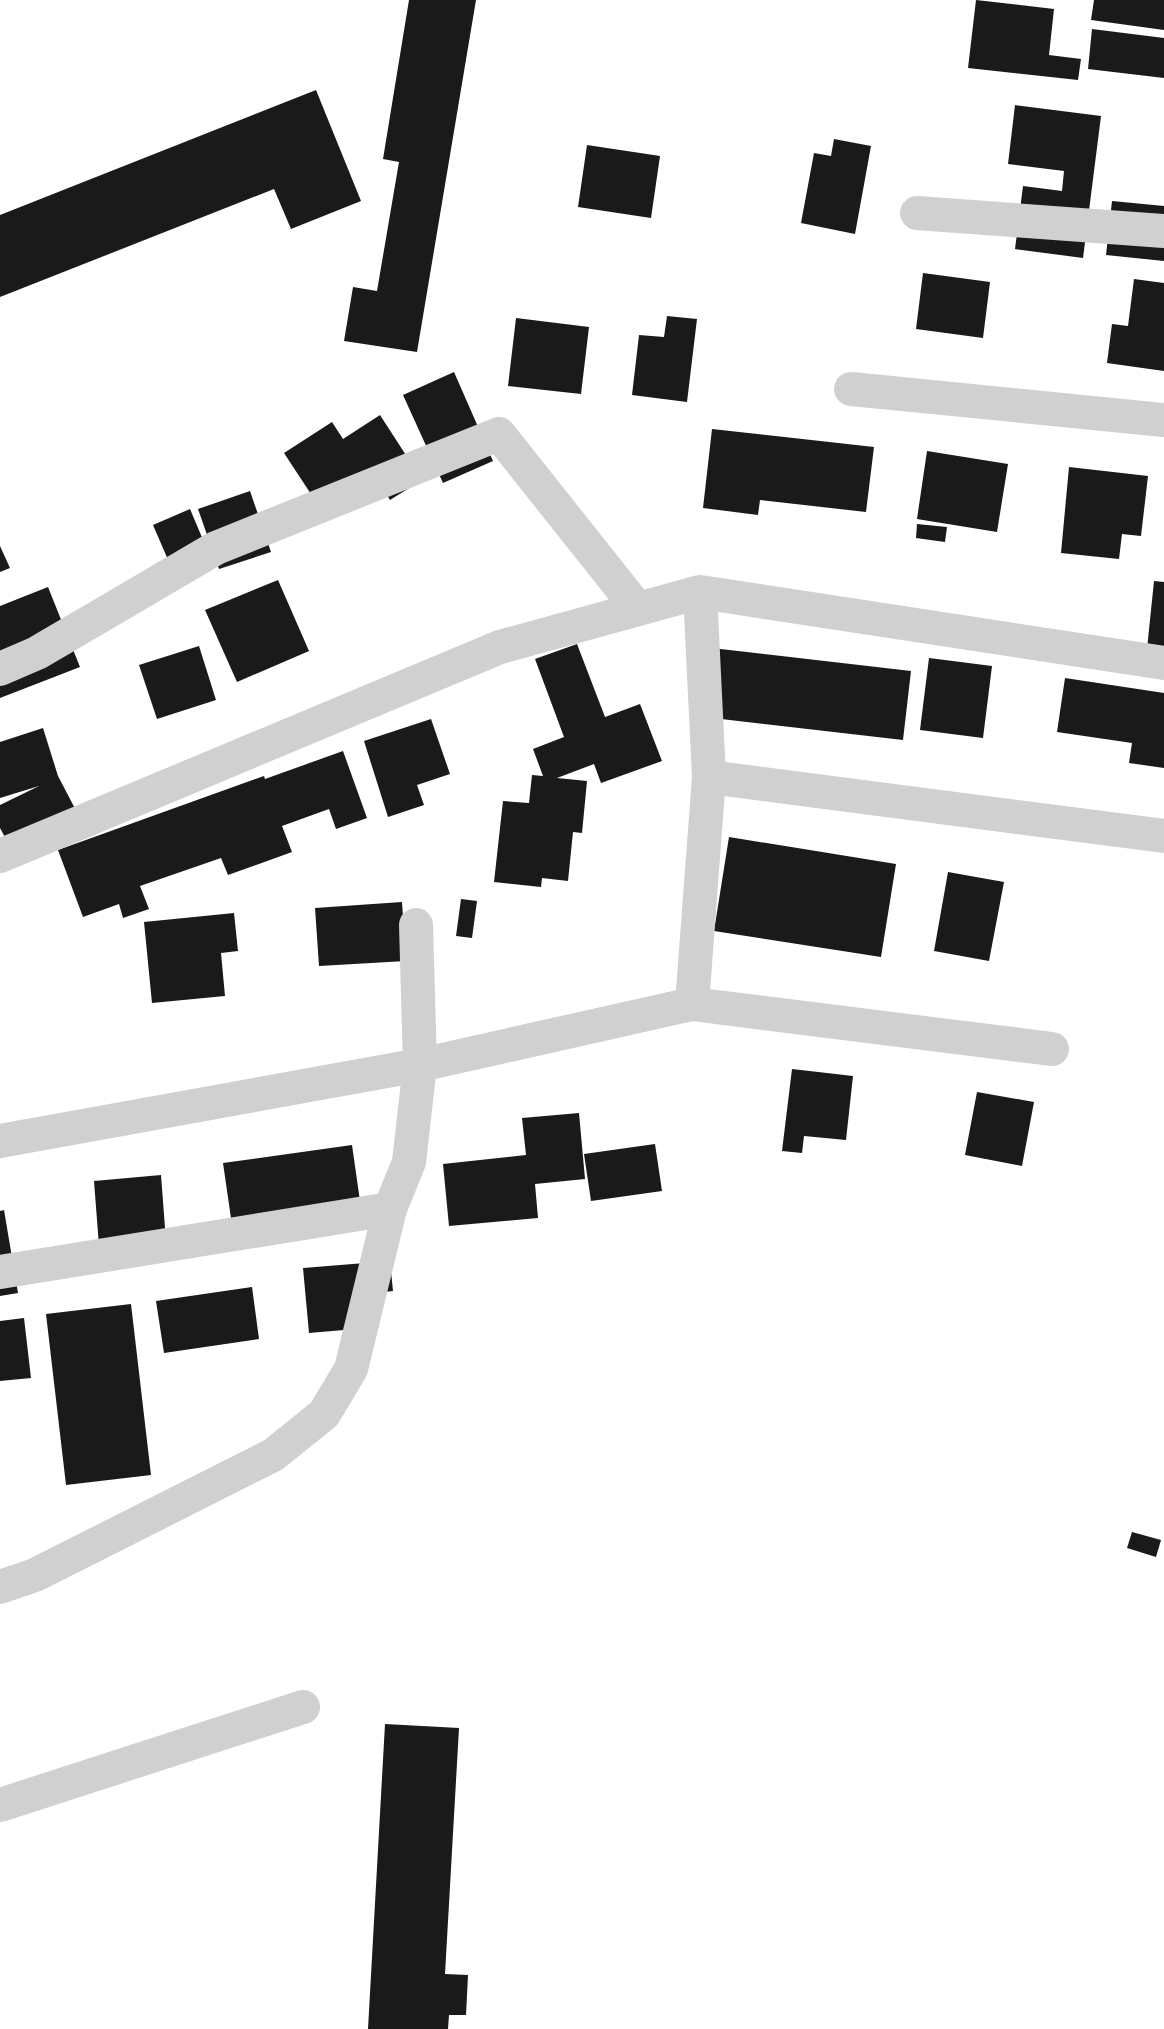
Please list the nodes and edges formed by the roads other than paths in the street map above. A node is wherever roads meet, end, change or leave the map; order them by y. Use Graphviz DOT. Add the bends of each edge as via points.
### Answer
graph roads {
  1 [pos="917,213"];
  2 [pos="1164,231"];
  3 [pos="851,389"];
  4 [pos="1164,420"];
  5 [pos="700,592"];
  6 [pos="638,609"];
  7 [pos="1164,663"];
  8 [pos="0,669"];
  9 [pos="709,777"];
  10 [pos="1164,836"];
  11 [pos="0,856"];
  12 [pos="416,925"];
  13 [pos="692,1004"];
  14 [pos="1052,1049"];
  15 [pos="420,1065"];
  16 [pos="0,1141"];
  17 [pos="390,1209"];
  18 [pos="0,1272"];
  19 [pos="0,1587"];
  20 [pos="303,1707"];
  21 [pos="0,1805"];
  1 -- 2 [label="street"];
  3 -- 4 [label="street"];
  5 -- 6 [label="street"];
  5 -- 7 [label="street"];
  5 -- 9 [label="street"];
  6 -- 8 [label="street" via="499,434 216,548 37,653"];
  6 -- 11 [label="street" via="500,647"];
  9 -- 10 [label="street"];
  9 -- 13 [label="street"];
  12 -- 15 [label="street"];
  13 -- 14 [label="street"];
  13 -- 15 [label="street"];
  15 -- 16 [label="street"];
  15 -- 17 [label="street" via="409,1162"];
  17 -- 18 [label="street"];
  17 -- 19 [label="street" via="351,1369 324,1414 273,1455 35,1575"];
  20 -- 21 [label="street"];
}
